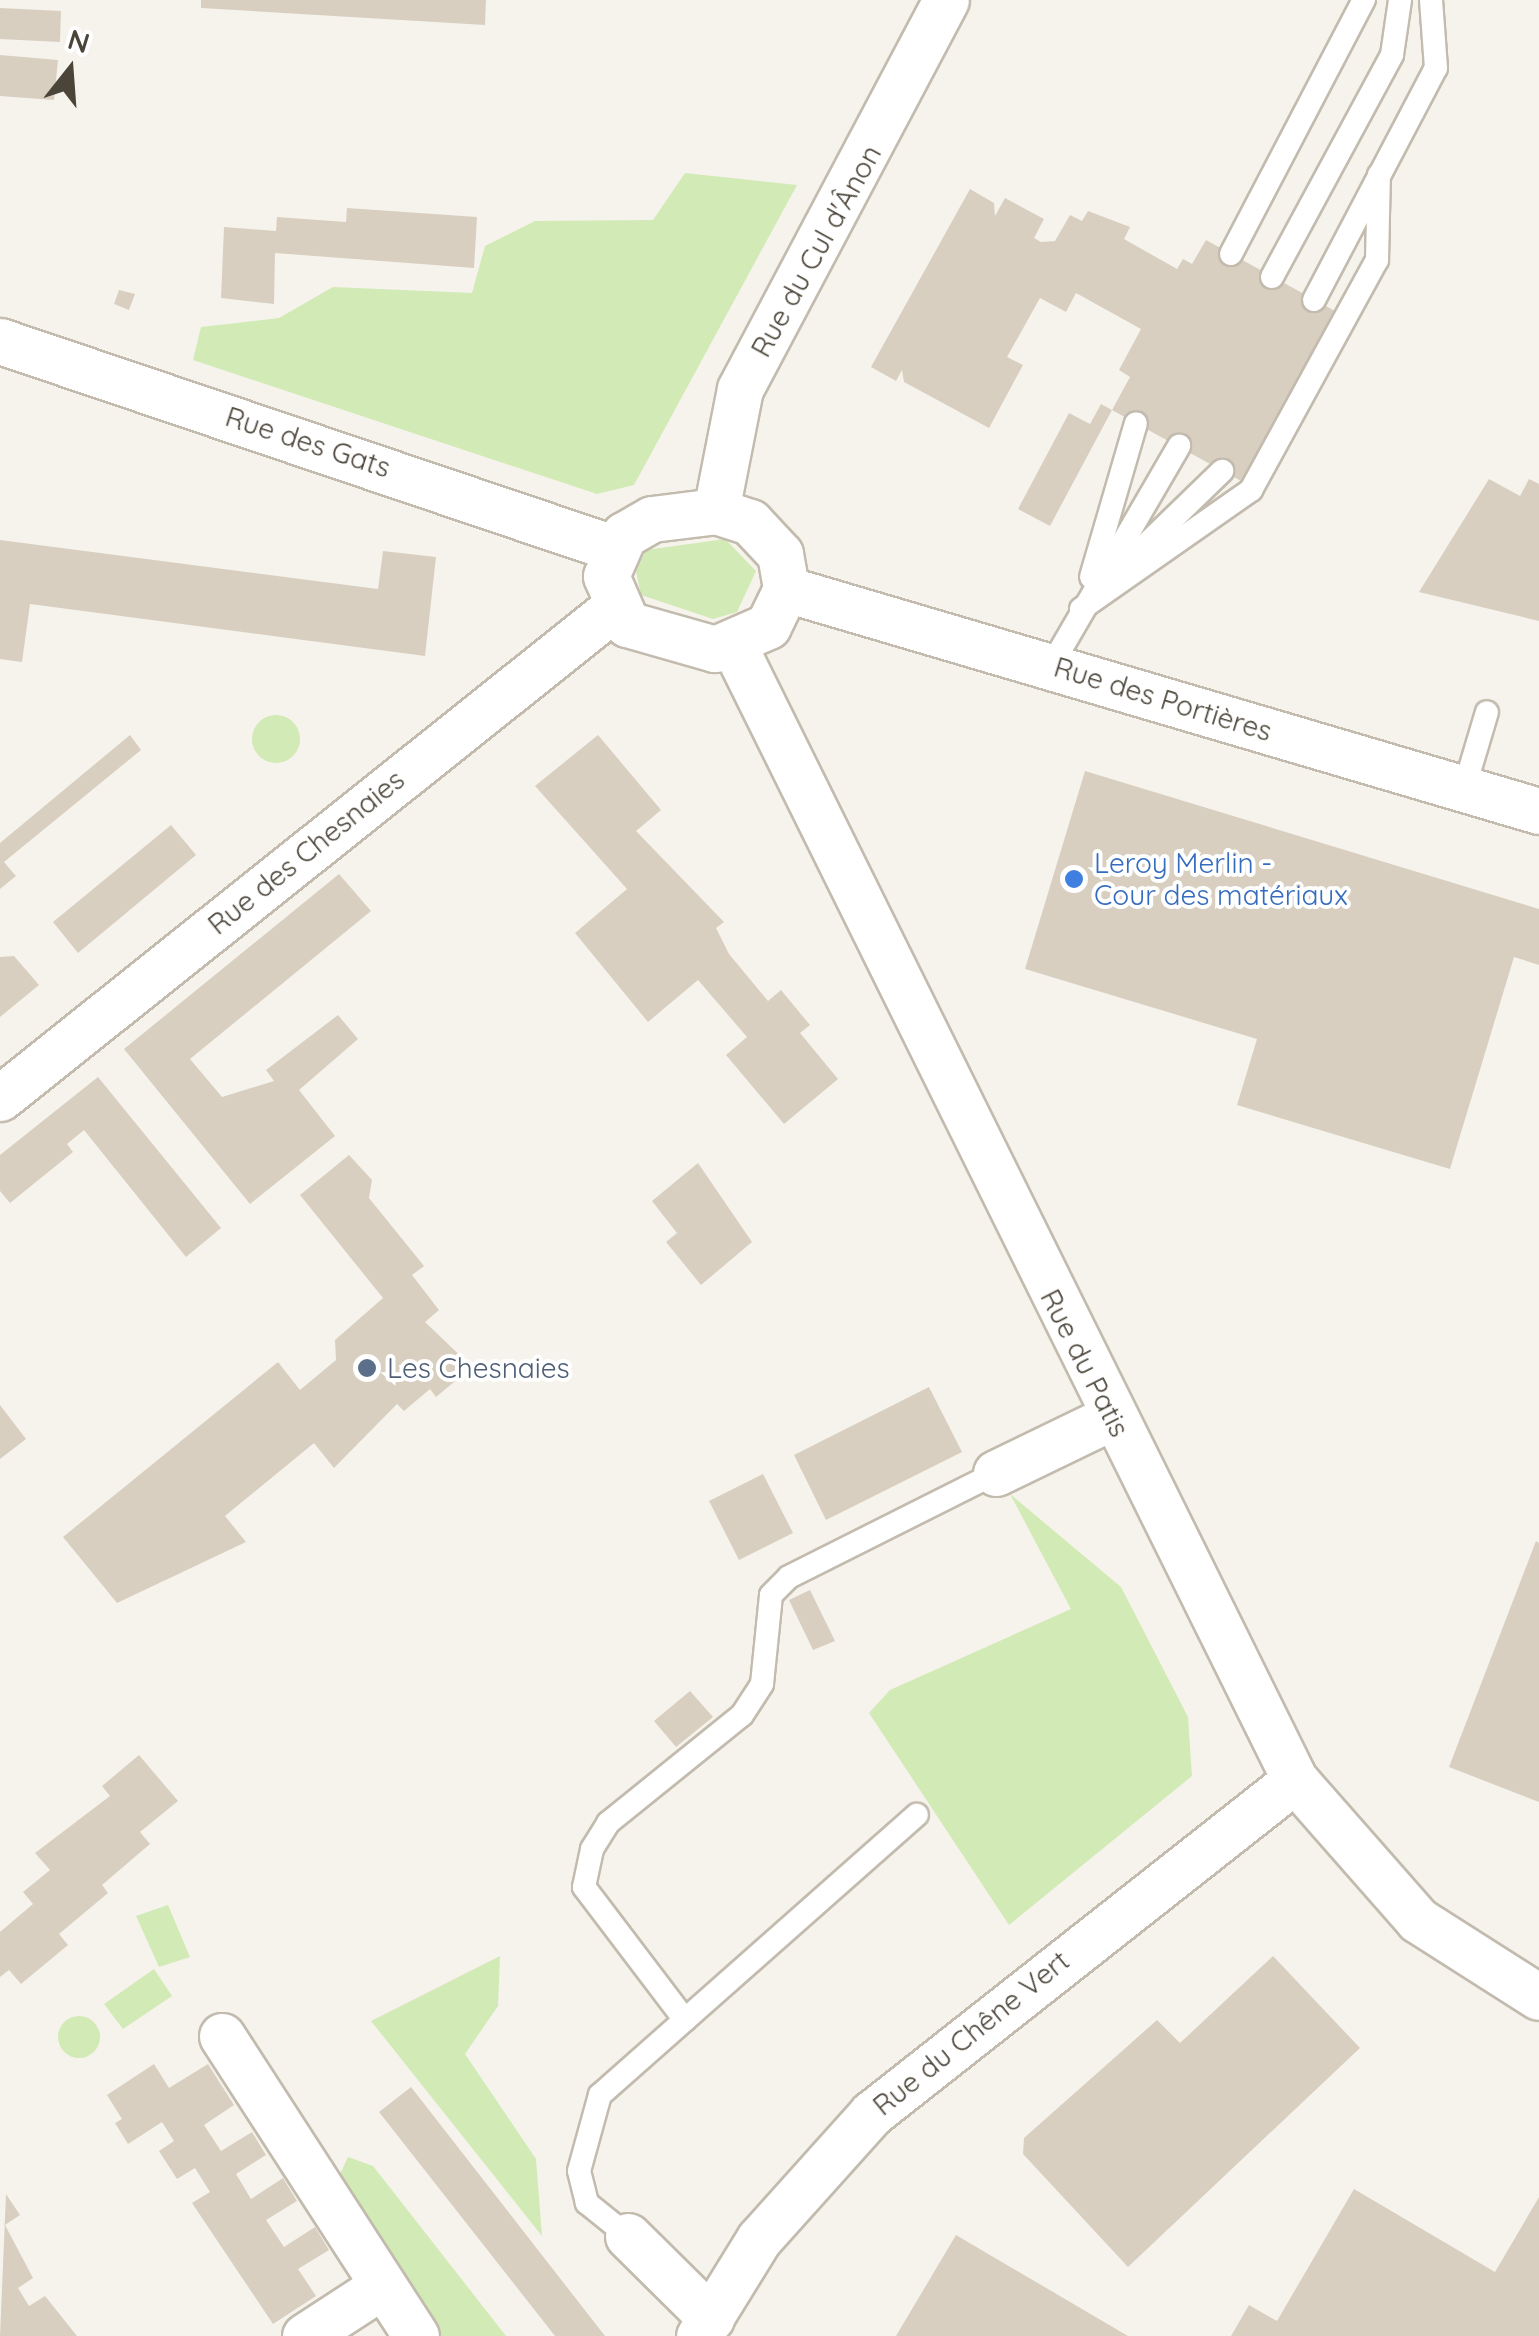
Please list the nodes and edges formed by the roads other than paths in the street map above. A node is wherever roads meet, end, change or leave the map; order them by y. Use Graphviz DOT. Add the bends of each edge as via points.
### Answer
graph roads {
  1 [pos="946,0"];
  2 [pos="1364,0"];
  3 [pos="1400,0"];
  4 [pos="1431,0"];
  5 [pos="1380,175"];
  6 [pos="1232,254"];
  7 [pos="1272,276"];
  8 [pos="1314,300"];
  9 [pos="0,340"];
  10 [pos="1136,423"];
  11 [pos="1179,446"];
  12 [pos="1222,470"];
  13 [pos="716,510"];
  14 [pos="614,548"];
  15 [pos="786,588"];
  16 [pos="614,608"];
  17 [pos="1081,609"];
  18 [pos="734,646"];
  19 [pos="1050,666"];
  20 [pos="1487,712"];
  21 [pos="1464,789"];
  22 [pos="1539,811"];
  23 [pos="0,1098"];
  24 [pos="1112,1417"];
  25 [pos="996,1473"];
  26 [pos="1294,1780"];
  27 [pos="917,1815"];
  28 [pos="1539,1998"];
  29 [pos="684,2020"];
  30 [pos="222,2036"];
  31 [pos="628,2236"];
  32 [pos="382,2286"];
  33 [pos="705,2327"];
  34 [pos="305,2336"];
  35 [pos="416,2336"];
  1 -- 13 [label="street, Rue du Cul d'Ânon" via="740,390"];
  2 -- 6 [label="lane"];
  3 -- 7 [label="lane" via="1392,55"];
  4 -- 5 [label="lane" via="1436,68"];
  5 -- 8 [label="lane"];
  5 -- 17 [label="lane" via="1376,260 1251,490"];
  9 -- 14 [label="street, Rue des Gats"];
  10 -- 17 [label="lane"];
  11 -- 17 [label="lane"];
  12 -- 17 [label="lane"];
  13 -- 14 [label="street" via="637,524"];
  13 -- 15 [label="street" via="765,534 787,570"];
  14 -- 16 [label="street" via="606,576"];
  15 -- 18 [label="street" via="768,626"];
  15 -- 19 [label="street, Rue des Portières"];
  16 -- 18 [label="street" via="647,634"];
  16 -- 23 [label="street, Rue des Chesnaies"];
  17 -- 19 [label="lane"];
  18 -- 24 [label="street, Rue du Patis"];
  19 -- 21 [label="street, Rue des Portières"];
  20 -- 21 [label="lane"];
  21 -- 22 [label="street, Rue des Portières"];
  24 -- 25 [label="street"];
  24 -- 26 [label="street, Rue du Patis"];
  25 -- 29 [label="lane" via="789,1577 770,1595 762,1684 742,1715 608,1823 592,1848 584,1887"];
  26 -- 28 [label="street, Rue du Patis" via="1418,1920"];
  26 -- 33 [label="street, Rue du Chêne Vert" via="870,2114 759,2239"];
  27 -- 29 [label="lane"];
  29 -- 31 [label="lane" via="600,2096 583,2133 587,2203"];
  30 -- 32 [label="street"];
  31 -- 33 [label="street"];
  32 -- 34 [label="street"];
  32 -- 35 [label="street"];
}
